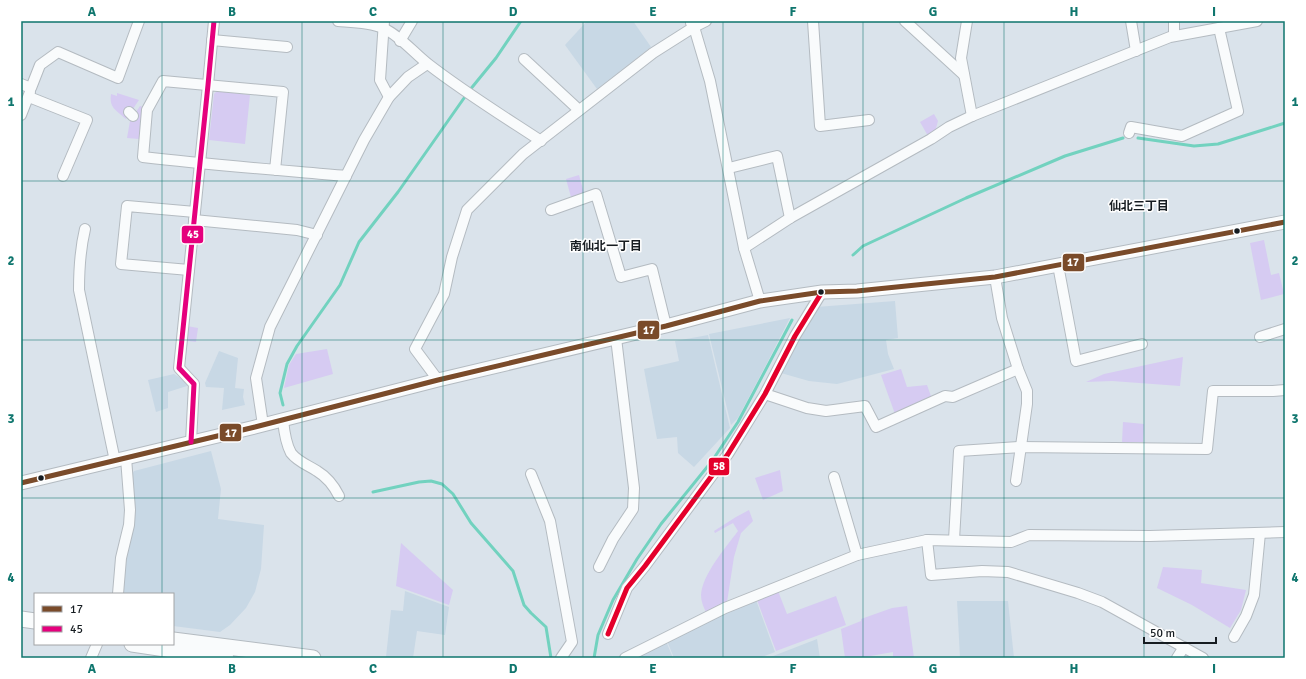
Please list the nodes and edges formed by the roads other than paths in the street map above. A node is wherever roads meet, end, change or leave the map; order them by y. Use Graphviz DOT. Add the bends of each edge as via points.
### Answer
graph roads {
  1 [pos="139,21"];
  2 [pos="214,21"];
  3 [pos="338,21"];
  4 [pos="412,21"];
  5 [pos="706,21"];
  6 [pos="813,21"];
  7 [pos="905,21"];
  8 [pos="967,21"];
  9 [pos="1131,21"];
  10 [pos="1174,21"];
  11 [pos="1257,21"];
  12 [pos="692,24"];
  13 [pos="384,25"];
  14 [pos="1219,28"];
  15 [pos="1174,36"];
  16 [pos="212,40"];
  17 [pos="400,40"];
  18 [pos="287,47"];
  19 [pos="1136,51"];
  20 [pos="524,59"];
  21 [pos="427,64"];
  22 [pos="964,75"];
  23 [pos="21,84"];
  24 [pos="208,85"];
  25 [pos="30,92"];
  26 [pos="389,97"];
  27 [pos="579,110"];
  28 [pos="21,115"];
  29 [pos="972,116"];
  30 [pos="869,120"];
  31 [pos="1129,133"];
  32 [pos="541,141"];
  33 [pos="200,164"];
  34 [pos="729,168"];
  35 [pos="275,170"];
  36 [pos="63,176"];
  37 [pos="346,176"];
  38 [pos="551,210"];
  39 [pos="194,216"];
  40 [pos="790,218"];
  41 [pos="1285,222"];
  42 [pos="85,229"];
  43 [pos="316,235"];
  44 [pos="744,248"];
  45 [pos="1058,265"];
  46 [pos="189,270"];
  47 [pos="995,277"];
  48 [pos="822,292"];
  49 [pos="760,301"];
  50 [pos="666,326"];
  51 [pos="1285,329"];
  52 [pos="1260,337"];
  53 [pos="616,338"];
  54 [pos="1142,344"];
  55 [pos="1018,369"];
  56 [pos="438,380"];
  57 [pos="1285,390"];
  58 [pos="765,394"];
  59 [pos="283,420"];
  60 [pos="262,425"];
  61 [pos="191,442"];
  62 [pos="1020,447"];
  63 [pos="123,462"];
  64 [pos="531,474"];
  65 [pos="834,477"];
  66 [pos="1016,481"];
  67 [pos="21,483"];
  68 [pos="339,496"];
  69 [pos="1285,532"];
  70 [pos="1260,533"];
  71 [pos="927,540"];
  72 [pos="954,540"];
  73 [pos="857,555"];
  74 [pos="599,567"];
  75 [pos="118,593"];
  76 [pos="21,619"];
  77 [pos="34,621"];
  78 [pos="21,629"];
  79 [pos="34,631"];
  80 [pos="608,634"];
  81 [pos="1234,637"];
  82 [pos="174,640"];
  83 [pos="97,645"];
  84 [pos="139,645"];
  85 [pos="1184,647"];
  86 [pos="91,658"];
  87 [pos="226,658"];
  88 [pos="313,658"];
  89 [pos="561,658"];
  90 [pos="625,658"];
  91 [pos="1177,658"];
  92 [pos="1202,658"];
  1 -- 25 [label="street" via="118,78 58,52 40,65"];
  2 -- 16 [label="street"];
  3 -- 13 [label="street"];
  4 -- 17 [label="street"];
  5 -- 12 [label="street"];
  6 -- 30 [label="street" via="820,126"];
  7 -- 22 [label="street"];
  8 -- 22 [label="street" via="961,58"];
  9 -- 19 [label="street"];
  10 -- 15 [label="street"];
  11 -- 14 [label="street"];
  12 -- 27 [label="street"];
  12 -- 34 [label="street" via="710,81"];
  13 -- 17 [label="street"];
  13 -- 26 [label="street" via="380,80"];
  14 -- 15 [label="street"];
  14 -- 31 [label="street" via="1238,111 1182,136 1131,127"];
  15 -- 19 [label="street"];
  16 -- 18 [label="street"];
  16 -- 24 [label="street"];
  17 -- 21 [label="street"];
  19 -- 29 [label="street"];
  20 -- 27 [label="street"];
  21 -- 26 [label="street" via="408,77"];
  21 -- 32 [label="street"];
  22 -- 29 [label="street"];
  23 -- 25 [label="street"];
  24 -- 33 [label="street"];
  24 -- 33 [label="street" via="163,81 148,110 143,157"];
  24 -- 35 [label="street" via="283,92"];
  25 -- 28 [label="street"];
  25 -- 36 [label="street" via="87,120"];
  26 -- 37 [label="street"];
  27 -- 32 [label="street"];
  29 -- 40 [label="street"];
  32 -- 56 [label="street" via="523,154 467,210 452,257 444,294 414,349"];
  33 -- 35 [label="street"];
  33 -- 39 [label="street"];
  34 -- 40 [label="street" via="776,156"];
  34 -- 44 [label="street"];
  35 -- 37 [label="street"];
  37 -- 43 [label="street"];
  38 -- 50 [label="street" via="596,194 621,277 652,269"];
  39 -- 43 [label="street" via="297,230"];
  39 -- 46 [label="street"];
  39 -- 46 [label="street" via="127,206 121,264"];
  40 -- 44 [label="street"];
  41 -- 45 [label="main road"];
  42 -- 63 [label="street" via="79,290"];
  43 -- 60 [label="street" via="270,327 256,378"];
  44 -- 49 [label="street"];
  45 -- 47 [label="main road"];
  45 -- 54 [label="street" via="1076,360"];
  46 -- 61 [label="street" via="178,368 194,384"];
  47 -- 48 [label="main road" via="857,291"];
  47 -- 55 [label="street" via="1002,318"];
  48 -- 49 [label="main road"];
  48 -- 58 [label="street" via="795,336"];
  49 -- 50 [label="main road"];
  50 -- 53 [label="main road"];
  51 -- 52 [label="street"];
  53 -- 56 [label="main road"];
  53 -- 74 [label="street" via="634,488 633,509 613,539"];
  55 -- 58 [label="street" via="953,397 944,396 876,427 865,406 826,411 807,408"];
  55 -- 62 [label="street" via="1027,390"];
  56 -- 59 [label="main road"];
  57 -- 62 [label="street" via="1213,391 1207,449"];
  58 -- 80 [label="street" via="728,454 627,588"];
  59 -- 60 [label="main road"];
  59 -- 68 [label="street" via="291,453 335,486"];
  60 -- 61 [label="main road"];
  61 -- 63 [label="main road"];
  62 -- 66 [label="street"];
  62 -- 72 [label="street" via="959,451"];
  63 -- 67 [label="main road"];
  63 -- 75 [label="street" via="130,525 121,558"];
  64 -- 89 [label="street" via="550,521 572,642"];
  65 -- 73 [label="street"];
  69 -- 70 [label="street"];
  70 -- 72 [label="street" via="1150,536 1029,535 1012,542"];
  70 -- 81 [label="street" via="1254,594 1246,616"];
  71 -- 72 [label="street"];
  71 -- 73 [label="street"];
  71 -- 85 [label="street" via="931,575 982,570 1008,572 1102,602"];
  73 -- 90 [label="street" via="725,608"];
  76 -- 77 [label="highway"];
  78 -- 79 [label="highway"];
  82 -- 88 [label="highway"];
  83 -- 86 [label="street"];
  84 -- 87 [label="highway"];
  85 -- 91 [label="street"];
  85 -- 92 [label="street"];
}
